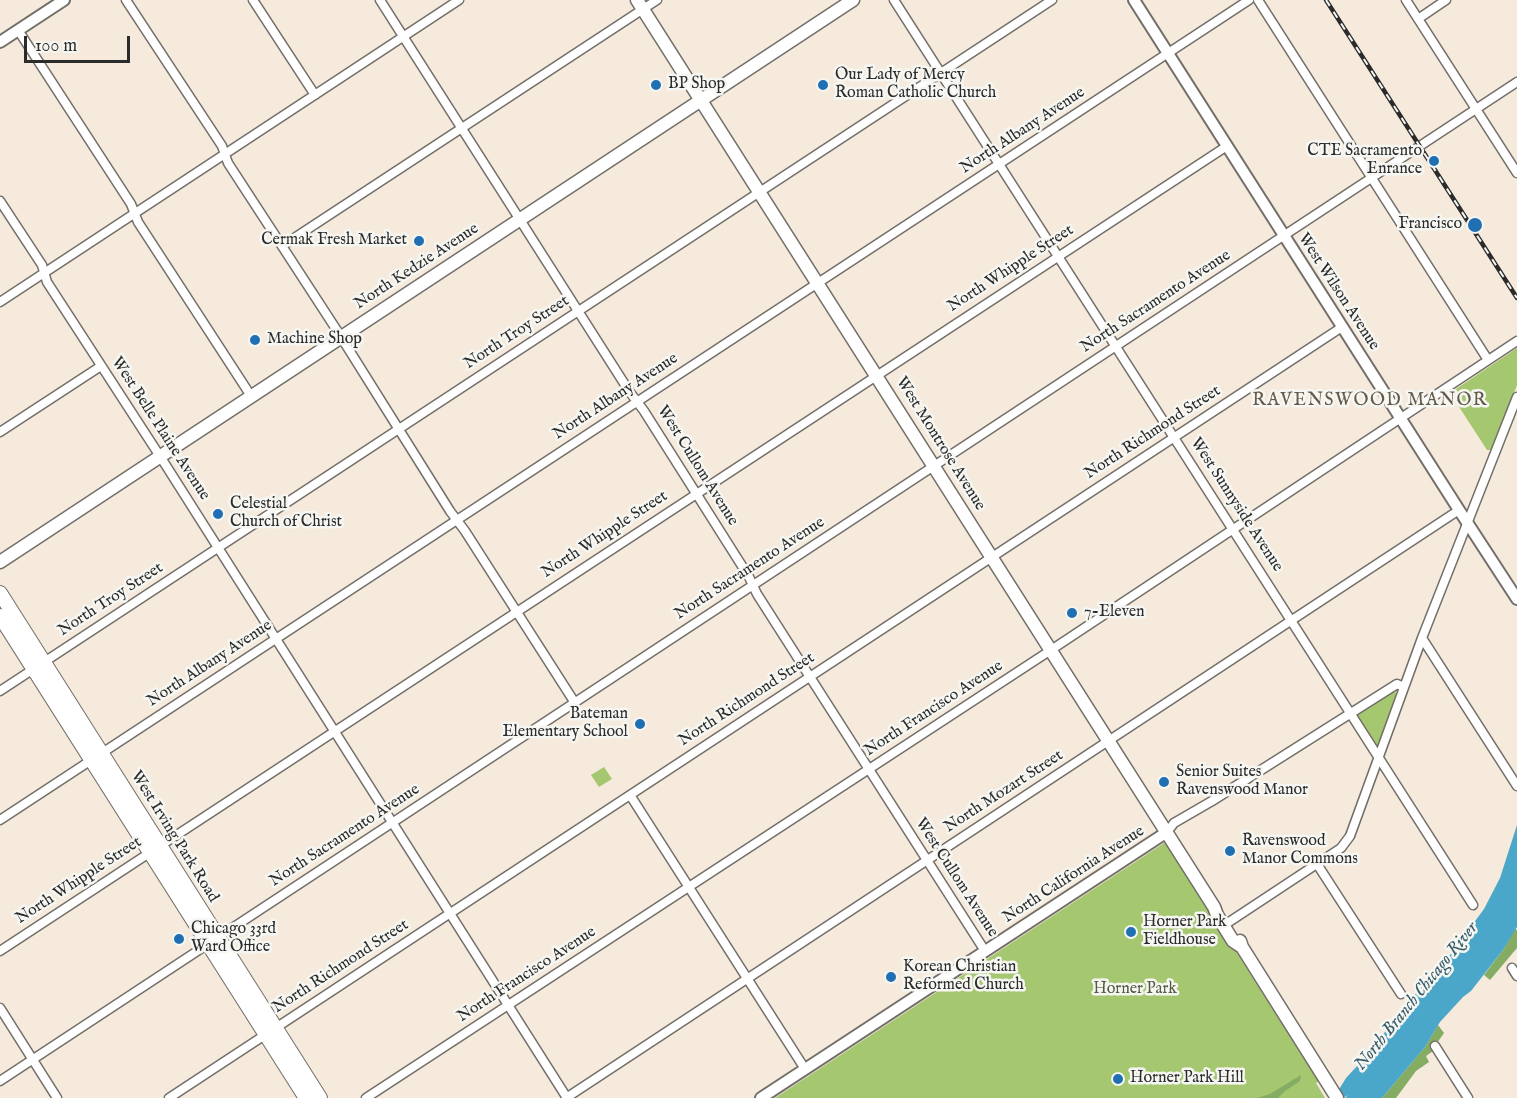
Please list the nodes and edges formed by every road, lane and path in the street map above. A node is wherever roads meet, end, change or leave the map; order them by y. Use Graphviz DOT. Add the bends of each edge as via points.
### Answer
graph roads {
  1 [pos="64,0"];
  2 [pos="126,0"];
  3 [pos="253,0"];
  4 [pos="380,0"];
  5 [pos="459,0"];
  6 [pos="657,0"];
  7 [pos="853,0"];
  8 [pos="894,0"];
  9 [pos="1052,0"];
  10 [pos="1134,0"];
  11 [pos="1249,0"];
  12 [pos="1258,0"];
  13 [pos="1406,0"];
  14 [pos="1446,0"];
  15 [pos="640,5"];
  16 [pos="1418,19"];
  17 [pos="18,30"];
  18 [pos="404,37"];
  19 [pos="0,42"];
  20 [pos="1168,53"];
  21 [pos="941,73"];
  22 [pos="1517,82"];
  23 [pos="315,95"];
  24 [pos="702,99"];
  25 [pos="1476,109"];
  26 [pos="462,128"];
  27 [pos="1227,146"];
  28 [pos="225,154"];
  29 [pos="999,164"];
  30 [pos="1517,173"];
  31 [pos="1372,178"];
  32 [pos="760,192"];
  33 [pos="0,201"];
  34 [pos="134,214"];
  35 [pos="520,219"];
  36 [pos="1284,236"];
  37 [pos="282,246"];
  38 [pos="1058,256"];
  39 [pos="44,273"];
  40 [pos="818,283"];
  41 [pos="0,302"];
  42 [pos="578,311"];
  43 [pos="1342,327"];
  44 [pos="341,337"];
  45 [pos="1517,341"];
  46 [pos="1116,346"];
  47 [pos="1488,360"];
  48 [pos="101,366"];
  49 [pos="876,375"];
  50 [pos="251,396"];
  51 [pos="1516,401"];
  52 [pos="637,402"];
  53 [pos="1400,418"];
  54 [pos="398,429"];
  55 [pos="0,432"];
  56 [pos="1175,437"];
  57 [pos="160,456"];
  58 [pos="934,466"];
  59 [pos="696,493"];
  60 [pos="1459,510"];
  61 [pos="457,520"];
  62 [pos="1468,524"];
  63 [pos="1233,529"];
  64 [pos="218,548"];
  65 [pos="992,557"];
  66 [pos="0,562"];
  67 [pos="753,585"];
  68 [pos="0,593"];
  69 [pos="1517,599"];
  70 [pos="516,612"];
  71 [pos="0,616"];
  72 [pos="1292,620"];
  73 [pos="276,639"];
  74 [pos="1422,639"];
  75 [pos="1051,650"];
  76 [pos="39,665"];
  77 [pos="810,677"];
  78 [pos="1404,687"];
  79 [pos="0,691"];
  80 [pos="575,703"];
  81 [pos="1350,712"];
  82 [pos="334,731"];
  83 [pos="1109,741"];
  84 [pos="96,756"];
  85 [pos="1379,757"];
  86 [pos="869,769"];
  87 [pos="1517,786"];
  88 [pos="630,795"];
  89 [pos="0,820"];
  90 [pos="393,823"];
  91 [pos="1167,832"];
  92 [pos="155,849"];
  93 [pos="927,861"];
  94 [pos="1317,864"];
  95 [pos="689,887"];
  96 [pos="1473,905"];
  97 [pos="1214,907"];
  98 [pos="450,913"];
  99 [pos="1230,919"];
  100 [pos="213,941"];
  101 [pos="1242,947"];
  102 [pos="0,951"];
  103 [pos="985,951"];
  104 [pos="1512,968"];
  105 [pos="1517,976"];
  106 [pos="747,979"];
  107 [pos="1401,994"];
  108 [pos="508,1005"];
  109 [pos="0,1008"];
  110 [pos="271,1031"];
  111 [pos="1435,1046"];
  112 [pos="32,1059"];
  113 [pos="805,1069"];
  114 [pos="0,1080"];
  115 [pos="57,1098"];
  116 [pos="169,1098"];
  117 [pos="306,1098"];
  118 [pos="320,1098"];
  119 [pos="366,1098"];
  120 [pos="567,1098"];
  121 [pos="761,1098"];
  122 [pos="1337,1098"];
  123 [pos="1468,1098"];
  1 -- 17 [label="street"];
  2 -- 28 [label="street"];
  3 -- 23 [label="street"];
  4 -- 18 [label="street, West Cullom Avenue"];
  5 -- 18 [label="street"];
  6 -- 15 [label="street"];
  7 -- 24 [label="main road, North Kedzie Avenue"];
  8 -- 21 [label="street, West Sunnyside Avenue"];
  9 -- 21 [label="street, North Troy Street"];
  10 -- 20 [label="street, West Wilson Avenue"];
  11 -- 20 [label="street, North Albany Avenue"];
  12 -- 31 [label="street"];
  13 -- 16 [label="street"];
  14 -- 16 [label="street"];
  15 -- 24 [label="main road, West Montrose Avenue"];
  15 -- 26 [label="street"];
  16 -- 25 [label="street"];
  17 -- 19 [label="street"];
  17 -- 34 [label="street"];
  18 -- 23 [label="street"];
  18 -- 26 [label="street, West Cullom Avenue"];
  20 -- 27 [label="street, West Wilson Avenue"];
  20 -- 29 [label="street, North Albany Avenue"];
  21 -- 29 [label="street, West Sunnyside Avenue"];
  21 -- 32 [label="street, North Troy Street"];
  22 -- 25 [label="street, North Sacramento Avenue"];
  23 -- 28 [label="street"];
  24 -- 32 [label="main road, West Montrose Avenue"];
  24 -- 35 [label="main road, North Kedzie Avenue"];
  25 -- 30 [label="street"];
  25 -- 31 [label="street, North Sacramento Avenue"];
  26 -- 35 [label="street, West Cullom Avenue"];
  26 -- 37 [label="street"];
  27 -- 36 [label="street, West Wilson Avenue"];
  27 -- 38 [label="street, North Whipple Street"];
  28 -- 34 [label="street"];
  28 -- 37 [label="street"];
  29 -- 38 [label="street, West Sunnyside Avenue"];
  29 -- 40 [label="street, North Albany Avenue"];
  31 -- 36 [label="street, North Sacramento Avenue"];
  31 -- 47 [label="street"];
  32 -- 40 [label="main road, West Montrose Avenue"];
  32 -- 42 [label="street, North Troy Street"];
  33 -- 39 [label="street, West Belle Plaine Avenue"];
  34 -- 39 [label="street"];
  34 -- 50 [label="street"];
  35 -- 42 [label="street, West Cullom Avenue"];
  35 -- 44 [label="main road, North Kedzie Avenue"];
  36 -- 43 [label="street, West Wilson Avenue"];
  36 -- 46 [label="street, North Sacramento Avenue"];
  37 -- 44 [label="street"];
  38 -- 46 [label="street, West Sunnyside Avenue"];
  38 -- 49 [label="street, North Whipple Street"];
  39 -- 41 [label="street"];
  39 -- 48 [label="street, West Belle Plaine Avenue"];
  40 -- 49 [label="main road, West Montrose Avenue"];
  40 -- 52 [label="street, North Albany Avenue"];
  42 -- 52 [label="street, West Cullom Avenue"];
  42 -- 54 [label="street, North Troy Street"];
  43 -- 53 [label="street, West Wilson Avenue"];
  43 -- 56 [label="street, North Richmond Street"];
  44 -- 50 [label="main road, North Kedzie Avenue"];
  44 -- 54 [label="street"];
  45 -- 47 [label="street, North Francisco Avenue"];
  46 -- 56 [label="street, West Sunnyside Avenue"];
  46 -- 58 [label="street, North Sacramento Avenue"];
  47 -- 53 [label="street, North Francisco Avenue"];
  48 -- 55 [label="street"];
  48 -- 57 [label="street, West Belle Plaine Avenue"];
  49 -- 58 [label="main road, West Montrose Avenue"];
  49 -- 59 [label="street, North Whipple Street"];
  50 -- 57 [label="main road, North Kedzie Avenue"];
  51 -- 62 [label="street"];
  52 -- 59 [label="street, West Cullom Avenue"];
  52 -- 61 [label="street, North Albany Avenue"];
  53 -- 60 [label="street, West Wilson Avenue"];
  53 -- 63 [label="street, North Francisco Avenue"];
  54 -- 61 [label="street"];
  54 -- 64 [label="street, North Troy Street"];
  56 -- 63 [label="street, West Sunnyside Avenue"];
  56 -- 65 [label="street, North Richmond Street"];
  57 -- 64 [label="street, West Belle Plaine Avenue"];
  57 -- 66 [label="main road, North Kedzie Avenue"];
  58 -- 65 [label="main road, West Montrose Avenue"];
  58 -- 67 [label="street, North Sacramento Avenue"];
  59 -- 67 [label="street, West Cullom Avenue"];
  59 -- 70 [label="street, North Whipple Street"];
  60 -- 62 [label="street, West Wilson Avenue"];
  60 -- 72 [label="street, North Mozart Street"];
  61 -- 70 [label="street"];
  61 -- 73 [label="street, North Albany Avenue"];
  62 -- 69 [label="street, West Wilson Avenue"];
  62 -- 74 [label="street"];
  63 -- 72 [label="street, West Sunnyside Avenue"];
  63 -- 75 [label="street, North Francisco Avenue"];
  64 -- 73 [label="street, West Belle Plaine Avenue"];
  64 -- 76 [label="street, North Troy Street"];
  65 -- 75 [label="main road, West Montrose Avenue"];
  65 -- 77 [label="street, North Richmond Street"];
  67 -- 77 [label="street, West Cullom Avenue"];
  67 -- 80 [label="street, North Sacramento Avenue"];
  68 -- 76 [label="main road, West Irving Park Road"];
  70 -- 80 [label="street"];
  70 -- 82 [label="street, North Whipple Street"];
  71 -- 76 [label="main road, West Irving Park Road"];
  72 -- 81 [label="street, West Sunnyside Avenue"];
  72 -- 83 [label="street, North Mozart Street"];
  73 -- 82 [label="street, West Belle Plaine Avenue"];
  73 -- 84 [label="street, North Albany Avenue"];
  74 -- 78 [label="street"];
  74 -- 87 [label="street"];
  75 -- 83 [label="main road, West Montrose Avenue"];
  75 -- 86 [label="street, North Francisco Avenue"];
  76 -- 79 [label="street, North Troy Street"];
  76 -- 84 [label="main road, West Irving Park Road"];
  77 -- 86 [label="street, West Cullom Avenue"];
  77 -- 88 [label="street, North Richmond Street"];
  78 -- 81 [label="street, North California Avenue" via="1397,684"];
  78 -- 85 [label="street"];
  80 -- 90 [label="street, North Sacramento Avenue"];
  81 -- 85 [label="street, West Sunnyside Avenue"];
  81 -- 91 [label="street, North California Avenue" via="1174,823"];
  82 -- 90 [label="street, West Belle Plaine Avenue"];
  82 -- 92 [label="street, North Whipple Street"];
  83 -- 91 [label="main road, West Montrose Avenue"];
  83 -- 93 [label="street, North Mozart Street"];
  84 -- 89 [label="street, North Albany Avenue"];
  84 -- 92 [label="main road, West Irving Park Road"];
  85 -- 94 [label="street" via="1350,836 1341,848"];
  85 -- 96 [label="street, West Sunnyside Avenue"];
  86 -- 93 [label="street, West Cullom Avenue"];
  86 -- 95 [label="street, North Francisco Avenue"];
  88 -- 95 [label="street"];
  88 -- 98 [label="street, North Richmond Street"];
  90 -- 98 [label="street, West Belle Plaine Avenue"];
  90 -- 100 [label="street, North Sacramento Avenue"];
  91 -- 97 [label="main road, West Montrose Avenue"];
  91 -- 103 [label="street, North California Avenue"];
  92 -- 100 [label="main road, West Irving Park Road"];
  92 -- 102 [label="street, North Whipple Street"];
  93 -- 103 [label="street, West Cullom Avenue"];
  93 -- 106 [label="street, North Mozart Street"];
  94 -- 99 [label="street"];
  94 -- 107 [label="street"];
  95 -- 106 [label="street"];
  95 -- 108 [label="street, North Francisco Avenue"];
  97 -- 99 [label="main road, West Montrose Avenue"];
  97 -- 101 [label="main road, West Montrose Avenue" via="1233,941"];
  98 -- 108 [label="street, West Belle Plaine Avenue"];
  98 -- 110 [label="street, North Richmond Street"];
  99 -- 101 [label="main road, West Montrose Avenue"];
  100 -- 110 [label="main road, West Irving Park Road"];
  100 -- 112 [label="street, North Sacramento Avenue"];
  101 -- 122 [label="main road, West Montrose Avenue"];
  103 -- 113 [label="street, North California Avenue"];
  104 -- 105 [label="street"];
  106 -- 113 [label="street"];
  106 -- 120 [label="street, North Mozart Street"];
  108 -- 119 [label="street, North Francisco Avenue"];
  108 -- 120 [label="street, West Belle Plaine Avenue"];
  109 -- 112 [label="street"];
  110 -- 116 [label="street, North Richmond Street"];
  110 -- 117 [label="main road, West Irving Park Road"];
  110 -- 118 [label="main road, West Irving Park Road"];
  111 -- 123 [label="street"];
  112 -- 114 [label="street, North Sacramento Avenue"];
  112 -- 115 [label="street"];
  113 -- 121 [label="street, North California Avenue"];
}
